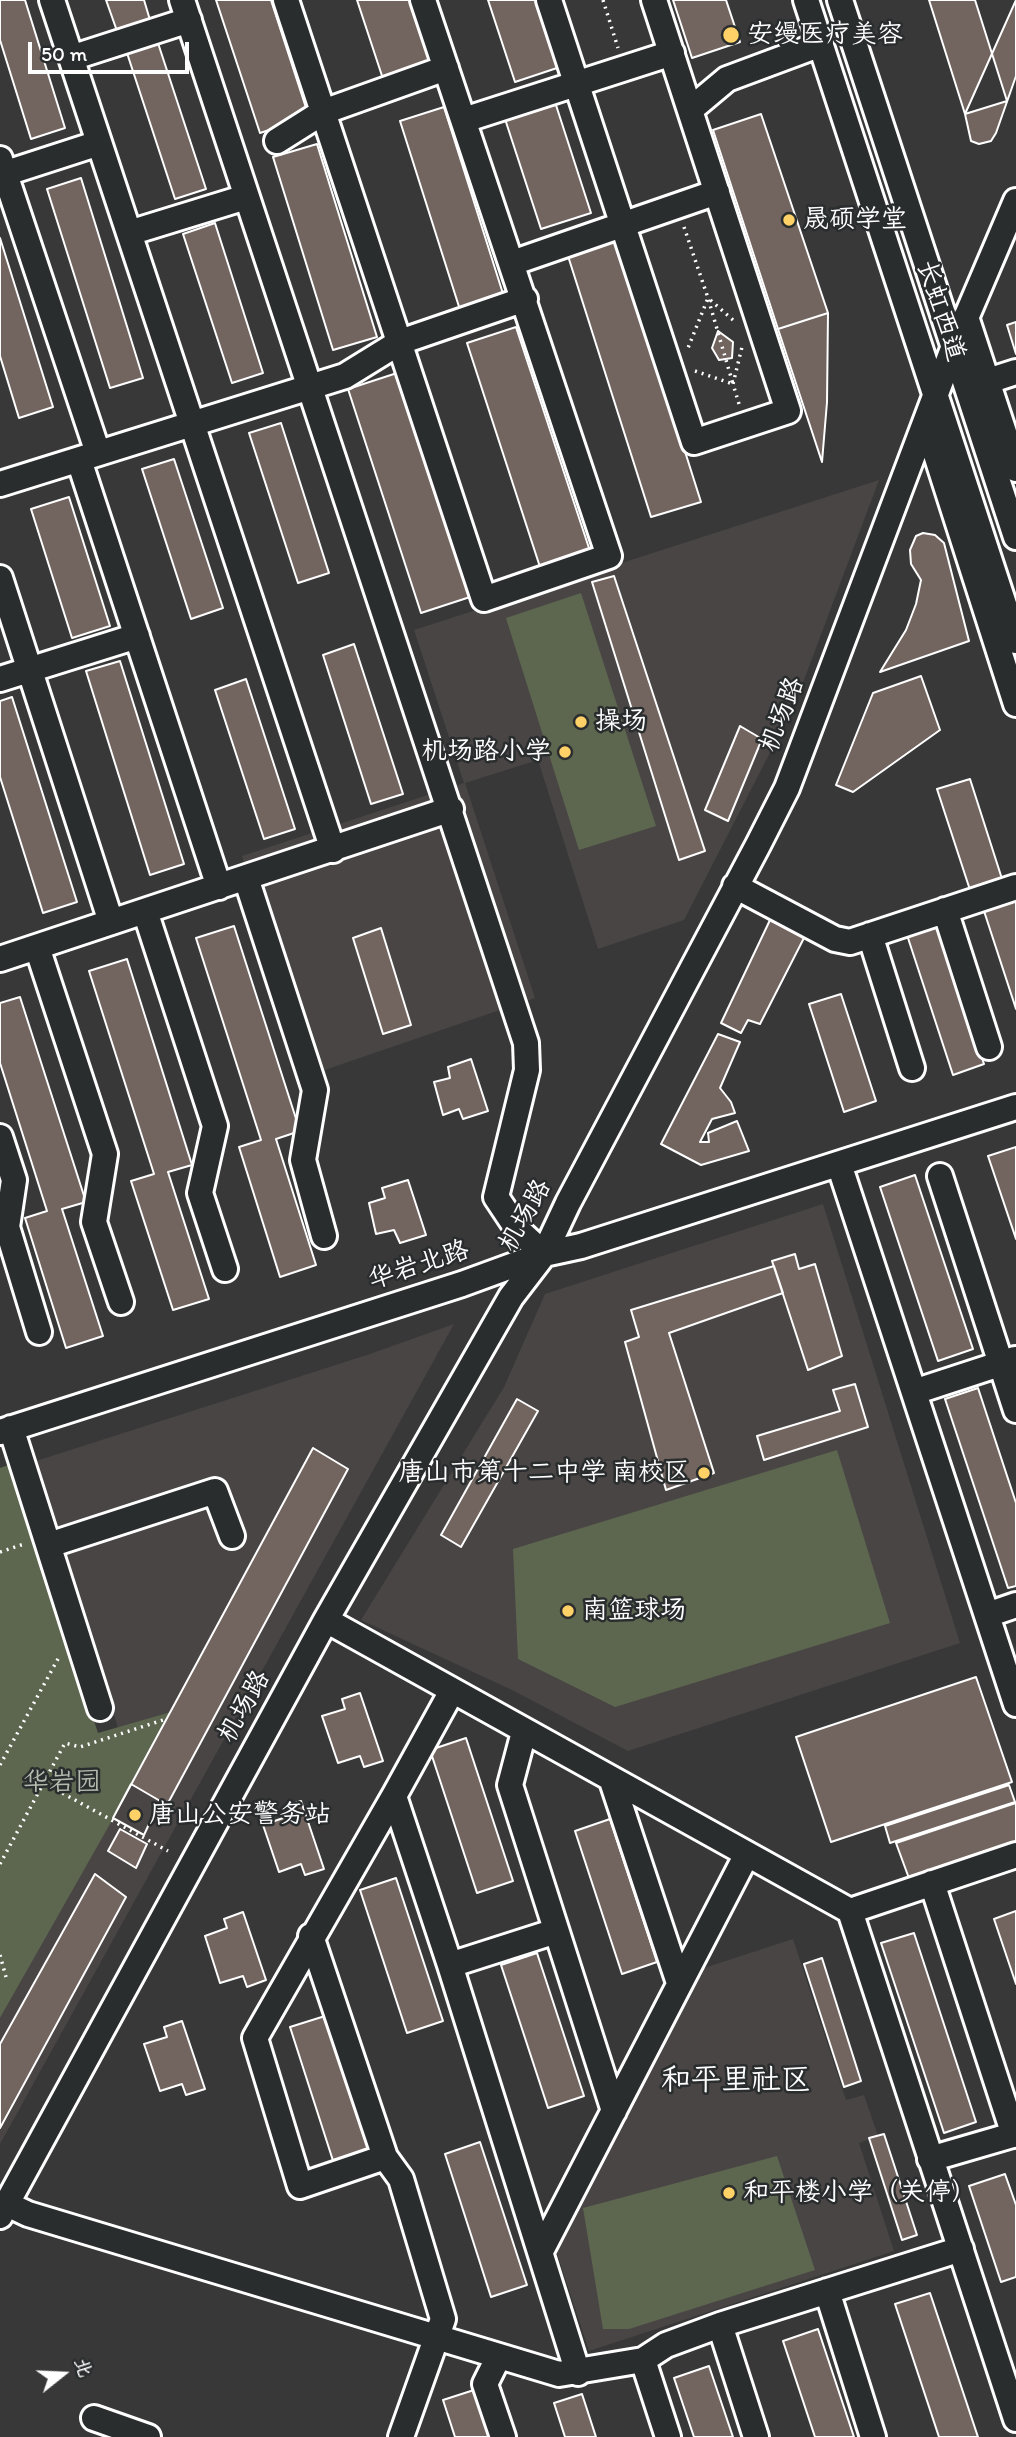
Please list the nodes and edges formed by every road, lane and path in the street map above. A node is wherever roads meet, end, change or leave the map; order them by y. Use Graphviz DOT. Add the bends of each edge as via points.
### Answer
graph roads {
  1 [pos="52,0"];
  2 [pos="286,0"];
  3 [pos="423,0"];
  4 [pos="549,0"];
  5 [pos="603,0"];
  6 [pos="654,0"];
  7 [pos="806,0"];
  8 [pos="840,0"];
  9 [pos="185,10"];
  10 [pos="821,44"];
  11 [pos="672,53"];
  12 [pos="71,58"];
  13 [pos="446,68"];
  14 [pos="625,68"];
  15 [pos="577,84"];
  16 [pos="690,110"];
  17 [pos="323,112"];
  18 [pos="464,120"];
  19 [pos="276,142"];
  20 [pos="99,143"];
  21 [pos="0,159"];
  22 [pos="0,175"];
  23 [pos="717,192"];
  24 [pos="246,197"];
  25 [pos="1016,201"];
  26 [pos="677,205"];
  27 [pos="623,225"];
  28 [pos="128,233"];
  29 [pos="512,263"];
  30 [pos="708,298"];
  31 [pos="524,299"];
  32 [pos="967,317"];
  33 [pos="737,327"];
  34 [pos="741,341"];
  35 [pos="400,342"];
  36 [pos="954,346"];
  37 [pos="687,351"];
  38 [pos="690,360"];
  39 [pos="1016,372"];
  40 [pos="988,381"];
  41 [pos="733,384"];
  42 [pos="311,386"];
  43 [pos="937,397"];
  44 [pos="191,424"];
  45 [pos="926,424"];
  46 [pos="89,456"];
  47 [pos="1016,469"];
  48 [pos="1,482"];
  49 [pos="1016,537"];
  50 [pos="0,578"];
  51 [pos="136,635"];
  52 [pos="1016,641"];
  53 [pos="30,670"];
  54 [pos="0,679"];
  55 [pos="1016,704"];
  56 [pos="451,809"];
  57 [pos="333,849"];
  58 [pos="246,878"];
  59 [pos="735,886"];
  60 [pos="219,887"];
  61 [pos="1016,887"];
  62 [pos="945,910"];
  63 [pos="145,911"];
  64 [pos="111,922"];
  65 [pos="870,935"];
  66 [pos="37,947"];
  67 [pos="1,954"];
  68 [pos="989,1047"];
  69 [pos="912,1068"];
  70 [pos="1016,1107"];
  71 [pos="0,1137"];
  72 [pos="838,1164"];
  73 [pos="940,1176"];
  74 [pos="324,1236"];
  75 [pos="544,1255"];
  76 [pos="225,1269"];
  77 [pos="121,1302"];
  78 [pos="39,1332"];
  79 [pos="1009,1361"];
  80 [pos="914,1392"];
  81 [pos="1016,1410"];
  82 [pos="6,1430"];
  83 [pos="232,1536"];
  84 [pos="49,1545"];
  85 [pos="1016,1605"];
  86 [pos="987,1615"];
  87 [pos="326,1620"];
  88 [pos="75,1627"];
  89 [pos="453,1691"];
  90 [pos="1016,1704"];
  91 [pos="100,1708"];
  92 [pos="163,1720"];
  93 [pos="524,1732"];
  94 [pos="0,1765"];
  95 [pos="612,1781"];
  96 [pos="44,1783"];
  97 [pos="394,1796"];
  98 [pos="168,1851"];
  99 [pos="1016,1855"];
  100 [pos="746,1856"];
  101 [pos="0,1864"];
  102 [pos="932,1883"];
  103 [pos="850,1911"];
  104 [pos="556,1931"];
  105 [pos="311,1936"];
  106 [pos="0,1955"];
  107 [pos="450,1965"];
  108 [pos="6,1977"];
  109 [pos="679,1983"];
  110 [pos="614,2111"];
  111 [pos="1015,2134"];
  112 [pos="385,2157"];
  113 [pos="930,2160"];
  114 [pos="3,2210"];
  115 [pos="961,2249"];
  116 [pos="541,2251"];
  117 [pos="827,2291"];
  118 [pos="720,2325"];
  119 [pos="435,2338"];
  120 [pos="498,2358"];
  121 [pos="643,2360"];
  122 [pos="578,2373"];
  123 [pos="1011,2387"];
  124 [pos="94,2418"];
  125 [pos="1016,2419"];
  126 [pos="148,2437"];
  127 [pos="401,2437"];
  128 [pos="503,2437"];
  129 [pos="668,2437"];
  130 [pos="756,2437"];
  131 [pos="873,2437"];
  1 -- 12 [label="street"];
  2 -- 17 [label="street"];
  3 -- 13 [label="street"];
  4 -- 15 [label="street"];
  5 -- 14 [label="path"];
  6 -- 11 [label="street"];
  7 -- 10 [label="street, 长虹西道"];
  8 -- 36 [label="street, 长虹西道"];
  9 -- 12 [label="street"];
  9 -- 24 [label="street"];
  10 -- 16 [label="street" via="727,79"];
  10 -- 43 [label="street, 长虹西道"];
  11 -- 14 [label="street"];
  11 -- 16 [label="street"];
  12 -- 20 [label="street"];
  13 -- 17 [label="street"];
  13 -- 18 [label="street"];
  14 -- 15 [label="street"];
  15 -- 18 [label="street"];
  15 -- 27 [label="street"];
  16 -- 23 [label="street"];
  17 -- 19 [label="street"];
  17 -- 35 [label="street"];
  18 -- 29 [label="street"];
  20 -- 22 [label="street"];
  20 -- 28 [label="street"];
  21 -- 46 [label="street"];
  23 -- 26 [label="street"];
  23 -- 27 [label="street" via="788,411 694,442"];
  24 -- 28 [label="street"];
  24 -- 42 [label="street"];
  25 -- 32 [label="street, 机场路"];
  26 -- 27 [label="street"];
  26 -- 30 [label="path"];
  27 -- 29 [label="street"];
  28 -- 44 [label="street"];
  29 -- 31 [label="street"];
  30 -- 33 [label="path"];
  30 -- 37 [label="path"];
  30 -- 41 [label="path"];
  31 -- 35 [label="street"];
  31 -- 35 [label="street" via="609,556 484,599"];
  32 -- 36 [label="street, 机场路"];
  32 -- 40 [label="street"];
  34 -- 41 [label="path"];
  35 -- 42 [label="street" via="345,376"];
  36 -- 43 [label="street, 机场路"];
  36 -- 49 [label="street, 长虹西道"];
  38 -- 41 [label="path" via="693,370"];
  39 -- 40 [label="street"];
  40 -- 47 [label="street"];
  42 -- 44 [label="street"];
  42 -- 56 [label="street"];
  43 -- 45 [label="street, 机场路"];
  43 -- 52 [label="street, 长虹西道"];
  44 -- 46 [label="street"];
  44 -- 57 [label="street"];
  45 -- 55 [label="street"];
  45 -- 59 [label="street, 机场路" via="787,788"];
  46 -- 48 [label="street"];
  46 -- 51 [label="street"];
  50 -- 53 [label="street"];
  51 -- 53 [label="street"];
  51 -- 60 [label="street"];
  53 -- 54 [label="street"];
  53 -- 64 [label="street"];
  56 -- 57 [label="street"];
  56 -- 75 [label="street" via="526,1043 527,1070 496,1197 518,1230"];
  57 -- 58 [label="street"];
  58 -- 60 [label="street"];
  58 -- 74 [label="street" via="315,1090 303,1160"];
  59 -- 65 [label="street" via="835,939 850,942"];
  59 -- 75 [label="street, 机场路"];
  60 -- 63 [label="street"];
  61 -- 62 [label="street"];
  62 -- 65 [label="street"];
  62 -- 68 [label="street"];
  63 -- 64 [label="street"];
  63 -- 76 [label="street" via="215,1126 200,1193"];
  64 -- 66 [label="street"];
  65 -- 69 [label="street"];
  66 -- 67 [label="street"];
  66 -- 77 [label="street" via="105,1154 94,1222"];
  70 -- 72 [label="street, 华岩北路"];
  71 -- 78 [label="street" via="14,1180 7,1227"];
  72 -- 75 [label="street, 华岩北路"];
  72 -- 80 [label="street"];
  73 -- 79 [label="street"];
  75 -- 82 [label="street, 华岩北路"];
  75 -- 87 [label="street, 机场路" via="511,1297"];
  79 -- 80 [label="street"];
  79 -- 81 [label="street"];
  80 -- 86 [label="street"];
  82 -- 84 [label="street"];
  83 -- 84 [label="street" via="215,1491"];
  84 -- 88 [label="street"];
  85 -- 86 [label="street"];
  86 -- 90 [label="street"];
  87 -- 89 [label="street"];
  87 -- 114 [label="street, 机场路"];
  88 -- 91 [label="street"];
  88 -- 94 [label="path"];
  89 -- 93 [label="street"];
  89 -- 97 [label="street"];
  92 -- 96 [label="path" via="80,1746 65,1742"];
  93 -- 95 [label="street"];
  93 -- 104 [label="street" via="510,1785"];
  95 -- 100 [label="street"];
  95 -- 109 [label="street"];
  96 -- 98 [label="path"];
  96 -- 101 [label="path"];
  97 -- 105 [label="street"];
  97 -- 107 [label="street"];
  99 -- 102 [label="street"];
  100 -- 103 [label="street"];
  100 -- 109 [label="street"];
  102 -- 103 [label="street"];
  102 -- 111 [label="street"];
  103 -- 113 [label="street"];
  104 -- 107 [label="street"];
  104 -- 110 [label="street"];
  105 -- 112 [label="street"];
  105 -- 112 [label="street" via="255,2038 300,2186"];
  106 -- 108 [label="path"];
  107 -- 116 [label="street"];
  109 -- 110 [label="street"];
  110 -- 116 [label="street"];
  111 -- 113 [label="street"];
  112 -- 119 [label="street" via="401,2179 443,2319"];
  113 -- 115 [label="street"];
  114 -- 119 [label="street"];
  115 -- 117 [label="street"];
  115 -- 123 [label="street"];
  116 -- 122 [label="street"];
  117 -- 118 [label="street"];
  117 -- 131 [label="street"];
  118 -- 121 [label="street" via="666,2345"];
  118 -- 130 [label="street"];
  119 -- 120 [label="street"];
  119 -- 127 [label="street"];
  120 -- 122 [label="street" via="559,2374"];
  120 -- 128 [label="street" via="485,2384"];
  121 -- 122 [label="street"];
  121 -- 129 [label="street"];
  123 -- 125 [label="street"];
  124 -- 126 [label="street"];
}
